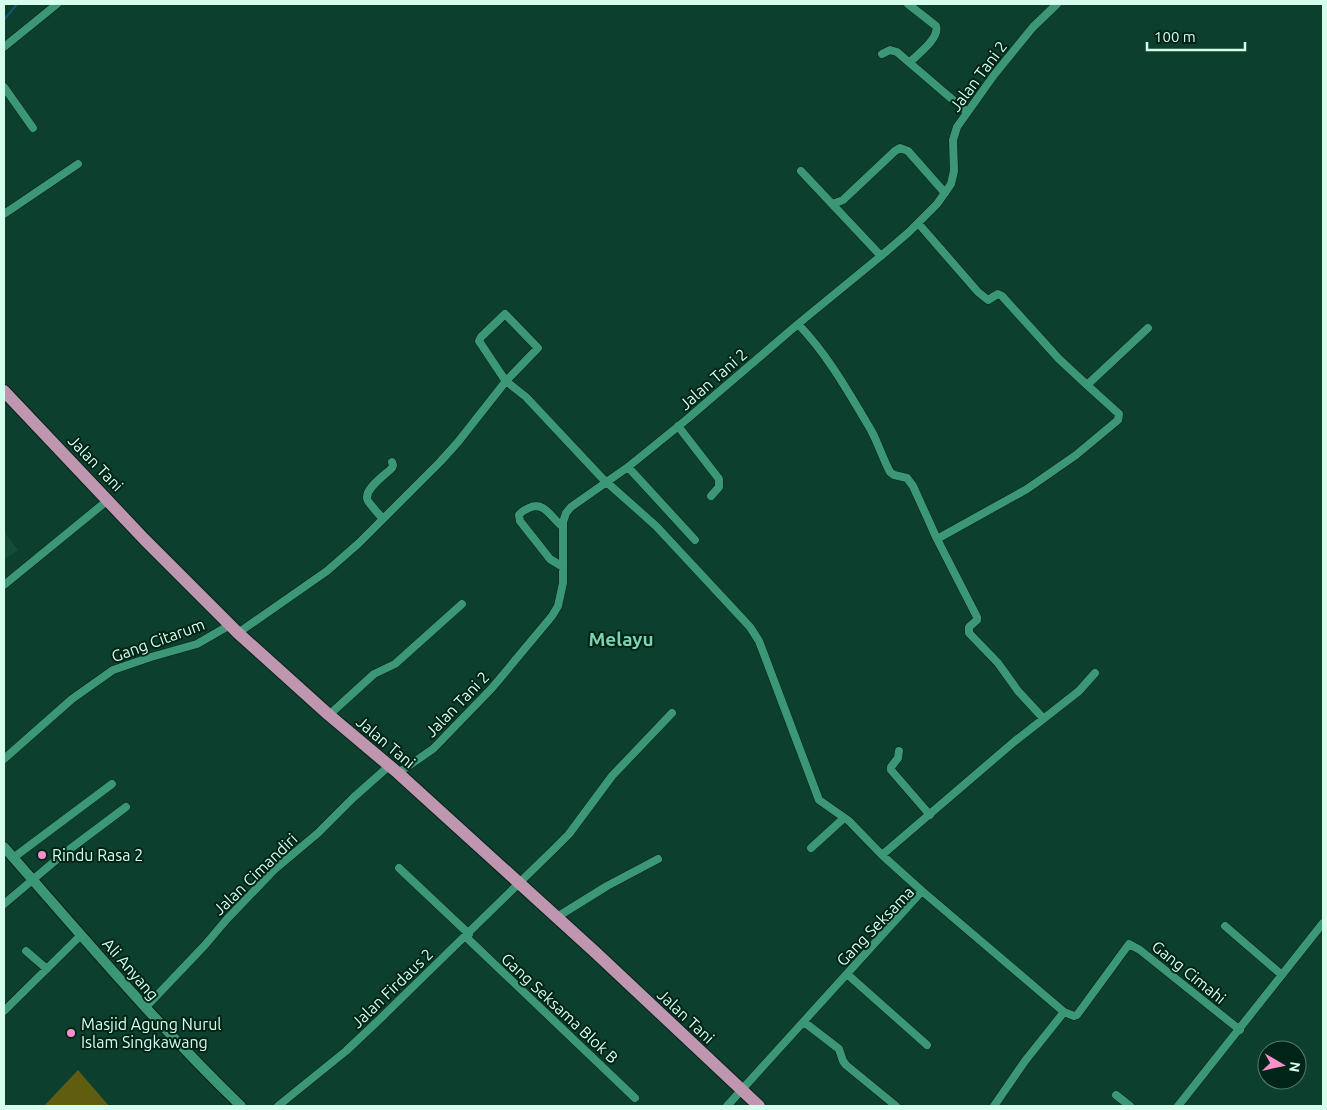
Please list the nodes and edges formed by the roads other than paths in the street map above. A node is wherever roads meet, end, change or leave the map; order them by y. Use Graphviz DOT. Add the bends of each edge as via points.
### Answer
graph roads {
  1 [pos="57,4"];
  2 [pos="908,4"];
  3 [pos="1057,4"];
  4 [pos="4,48"];
  5 [pos="882,54"];
  6 [pos="910,62"];
  7 [pos="4,87"];
  8 [pos="967,112"];
  9 [pos="33,128"];
  10 [pos="78,164"];
  11 [pos="801,171"];
  12 [pos="945,193"];
  13 [pos="833,204"];
  14 [pos="4,214"];
  15 [pos="918,223"];
  16 [pos="882,256"];
  17 [pos="798,324"];
  18 [pos="1148,328"];
  19 [pos="506,382"];
  20 [pos="1087,385"];
  21 [pos="4,391"];
  22 [pos="678,426"];
  23 [pos="392,462"];
  24 [pos="628,467"];
  25 [pos="608,483"];
  26 [pos="711,496"];
  27 [pos="108,500"];
  28 [pos="383,519"];
  29 [pos="563,527"];
  30 [pos="696,540"];
  31 [pos="937,540"];
  32 [pos="563,567"];
  33 [pos="4,585"];
  34 [pos="462,604"];
  35 [pos="234,629"];
  36 [pos="1095,673"];
  37 [pos="672,713"];
  38 [pos="328,715"];
  39 [pos="1043,718"];
  40 [pos="899,751"];
  41 [pos="4,759"];
  42 [pos="394,769"];
  43 [pos="112,784"];
  44 [pos="126,807"];
  45 [pos="930,815"];
  46 [pos="844,818"];
  47 [pos="4,847"];
  48 [pos="811,848"];
  49 [pos="882,855"];
  50 [pos="13,858"];
  51 [pos="658,859"];
  52 [pos="399,868"];
  53 [pos="32,879"];
  54 [pos="519,882"];
  55 [pos="922,891"];
  56 [pos="4,904"];
  57 [pos="557,917"];
  58 [pos="1323,923"];
  59 [pos="1225,926"];
  60 [pos="81,934"];
  61 [pos="468,935"];
  62 [pos="26,951"];
  63 [pos="47,969"];
  64 [pos="847,974"];
  65 [pos="1282,975"];
  66 [pos="145,1008"];
  67 [pos="4,1011"];
  68 [pos="1064,1012"];
  69 [pos="804,1022"];
  70 [pos="1240,1030"];
  71 [pos="927,1045"];
  72 [pos="742,1090"];
  73 [pos="1116,1095"];
  74 [pos="635,1098"];
  75 [pos="241,1106"];
  76 [pos="278,1106"];
  77 [pos="727,1106"];
  78 [pos="760,1106"];
  79 [pos="896,1106"];
  80 [pos="996,1106"];
  81 [pos="1130,1106"];
  82 [pos="1178,1106"];
  1 -- 4 [label="street"];
  2 -- 6 [label="street" via="938,30"];
  3 -- 8 [label="street, Jalan Tani 2" via="1032,27"];
  5 -- 6 [label="street" via="890,50 897,52"];
  6 -- 8 [label="street"];
  7 -- 9 [label="street"];
  8 -- 12 [label="street, Jalan Tani 2" via="953,140 954,171"];
  10 -- 14 [label="street"];
  11 -- 13 [label="street"];
  12 -- 13 [label="street" via="908,151 900,148 847,197"];
  12 -- 15 [label="street, Jalan Tani 2"];
  13 -- 16 [label="street"];
  15 -- 16 [label="street, Jalan Tani 2"];
  15 -- 20 [label="street" via="978,292 988,300 998,294 1002,296"];
  16 -- 17 [label="street, Jalan Tani 2"];
  17 -- 22 [label="street, Jalan Tani 2"];
  17 -- 31 [label="street" via="838,375 871,431 890,472 910,480"];
  18 -- 20 [label="street"];
  19 -- 19 [label="street, Gang Citarum" via="479,341 505,314 538,348"];
  19 -- 25 [label="street" via="526,397"];
  19 -- 28 [label="street, Gang Citarum" via="458,442"];
  20 -- 31 [label="street" via="1119,414 1118,420 1076,455 1027,489"];
  21 -- 27 [label="highway, Jalan Tani"];
  22 -- 24 [label="street, Jalan Tani 2"];
  22 -- 26 [label="street" via="719,479 718,487"];
  23 -- 28 [label="street" via="394,466 368,490 366,496"];
  24 -- 25 [label="street, Jalan Tani 2"];
  24 -- 30 [label="street"];
  25 -- 29 [label="street, Jalan Tani 2" via="571,507 563,520"];
  25 -- 46 [label="street" via="656,526 750,626 759,641 815,794 825,806"];
  27 -- 33 [label="street"];
  27 -- 35 [label="highway, Jalan Tani"];
  28 -- 35 [label="street, Gang Citarum" via="328,571"];
  29 -- 32 [label="street, Jalan Tani 2"];
  29 -- 32 [label="street" via="538,505 519,515 520,521 550,559"];
  31 -- 39 [label="street" via="977,617 968,628 969,633"];
  32 -- 42 [label="street, Jalan Tani 2" via="558,606 492,688 433,749"];
  34 -- 38 [label="street" via="394,664 374,674"];
  35 -- 38 [label="highway, Jalan Tani"];
  35 -- 41 [label="street, Gang Citarum" via="113,670 72,699"];
  36 -- 39 [label="street"];
  37 -- 54 [label="street, Jalan Firdaus 2" via="612,776 569,834"];
  38 -- 42 [label="highway, Jalan Tani"];
  39 -- 45 [label="street"];
  40 -- 45 [label="street" via="891,770"];
  42 -- 54 [label="highway, Jalan Tani"];
  42 -- 66 [label="street, Jalan Cimandiri" via="353,798 274,870"];
  43 -- 50 [label="street"];
  44 -- 53 [label="street"];
  45 -- 49 [label="street"];
  46 -- 48 [label="street"];
  46 -- 49 [label="street"];
  47 -- 50 [label="street, Ali Anyang"];
  49 -- 55 [label="street"];
  50 -- 53 [label="street, Ali Anyang"];
  51 -- 57 [label="street"];
  52 -- 61 [label="street, Gang Seksama Blok B"];
  53 -- 56 [label="street"];
  53 -- 60 [label="street, Ali Anyang"];
  54 -- 57 [label="highway, Jalan Tani"];
  54 -- 61 [label="street, Jalan Firdaus 2"];
  55 -- 64 [label="street, Gang Seksama"];
  55 -- 68 [label="street, Gang Seksama"];
  57 -- 72 [label="highway, Jalan Tani"];
  58 -- 65 [label="street"];
  59 -- 65 [label="street"];
  60 -- 63 [label="street"];
  60 -- 66 [label="street, Ali Anyang"];
  61 -- 74 [label="street, Gang Seksama Blok B"];
  61 -- 76 [label="street, Jalan Firdaus 2" via="346,1051"];
  62 -- 63 [label="street"];
  63 -- 67 [label="street"];
  64 -- 69 [label="street, Gang Seksama"];
  64 -- 71 [label="street"];
  65 -- 70 [label="street"];
  66 -- 75 [label="street, Ali Anyang"];
  68 -- 70 [label="street, Gang Cimahi" via="1077,1015 1129,944"];
  68 -- 80 [label="street" via="1025,1061"];
  69 -- 72 [label="street, Gang Seksama"];
  69 -- 79 [label="street" via="836,1046 846,1065"];
  70 -- 82 [label="street"];
  72 -- 77 [label="street, Gang Seksama"];
  72 -- 78 [label="highway, Jalan Tani"];
  73 -- 81 [label="street"];
}
